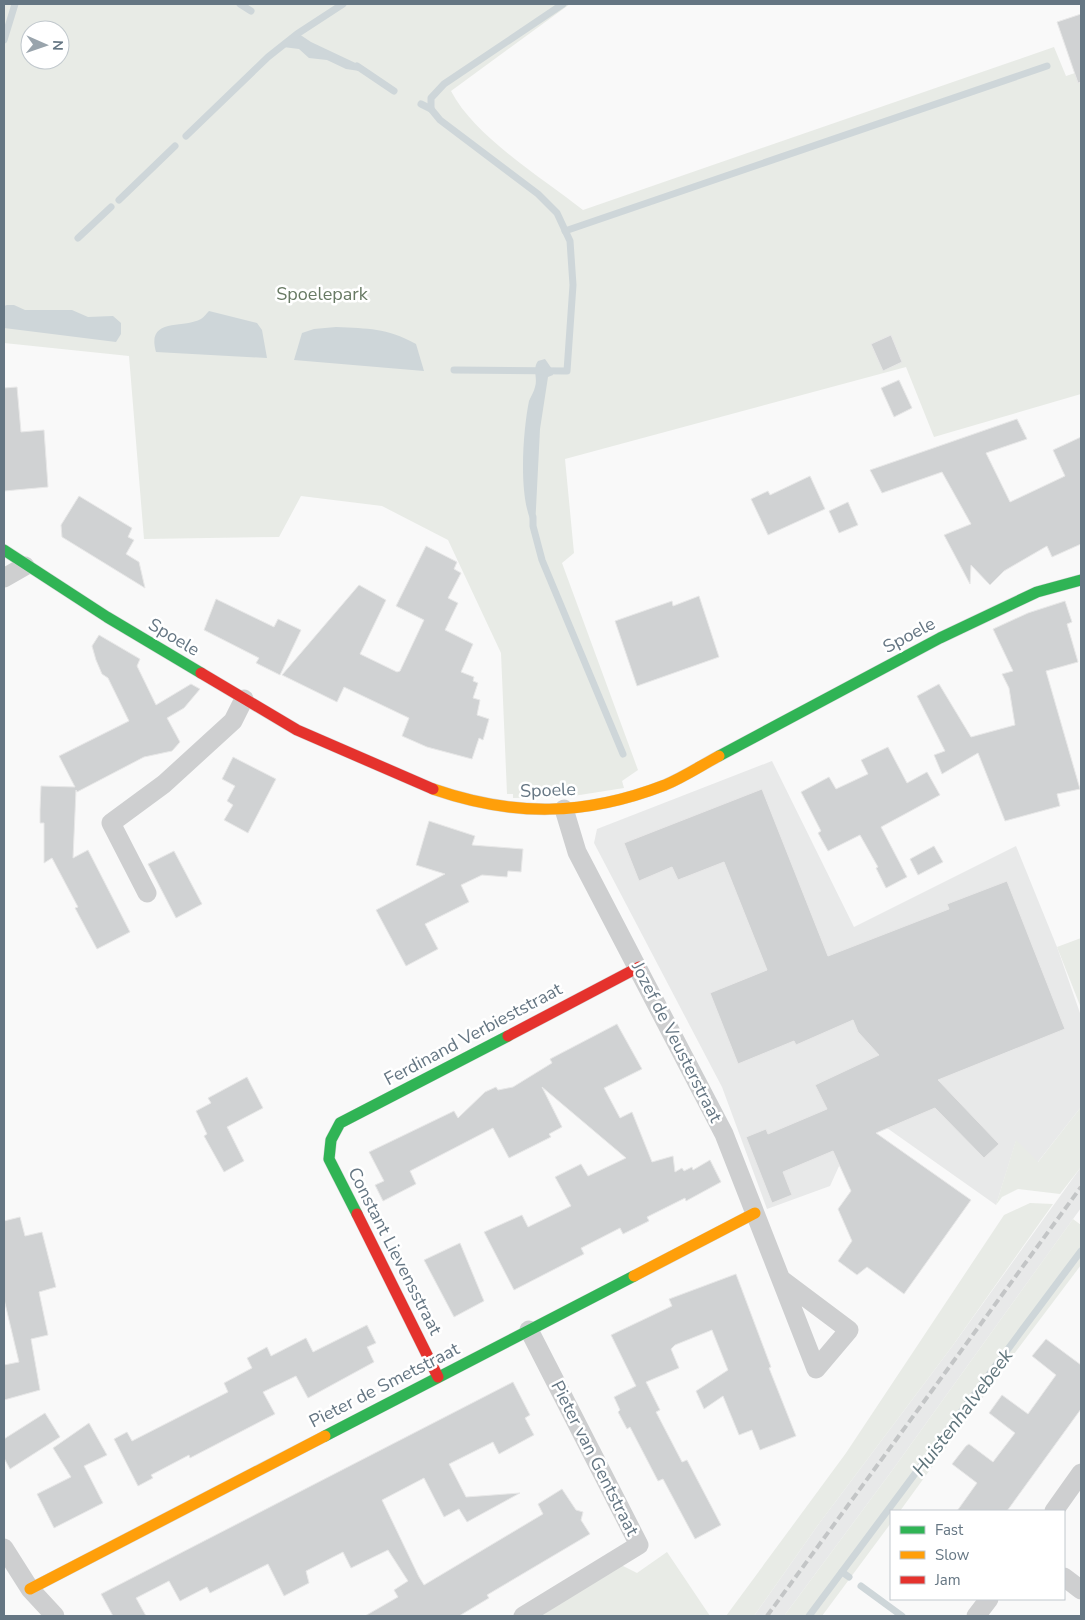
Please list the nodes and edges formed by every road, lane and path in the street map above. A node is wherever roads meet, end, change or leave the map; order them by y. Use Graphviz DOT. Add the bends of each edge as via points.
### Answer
graph roads {
  1 [pos="4,550"];
  2 [pos="25,566"];
  3 [pos="4,578"];
  4 [pos="1081,580"];
  5 [pos="244,699"];
  6 [pos="564,809"];
  7 [pos="147,893"];
  8 [pos="638,967"];
  9 [pos="331,1140"];
  10 [pos="755,1213"];
  11 [pos="782,1279"];
  12 [pos="529,1330"];
  13 [pos="438,1377"];
  14 [pos="1081,1473"];
  15 [pos="1055,1510"];
  16 [pos="4,1548"];
  17 [pos="1065,1578"];
  18 [pos="30,1589"];
  19 [pos="1081,1590"];
  20 [pos="988,1600"];
  21 [pos="55,1616"];
  22 [pos="523,1616"];
  23 [pos="976,1616"];
  1 -- 2 [label="street, Spoele"];
  2 -- 3 [label="street"];
  2 -- 5 [label="street, Spoele"];
  4 -- 6 [label="street, Spoele" via="1037,592 940,638 667,784 621,800"];
  5 -- 6 [label="street, Spoele" via="297,730 456,797 498,807"];
  5 -- 7 [label="street" via="234,721 164,784 111,823"];
  6 -- 8 [label="street, Jozef de Veusterstraat" via="577,852"];
  8 -- 9 [label="street, Ferdinand Verbieststraat" via="340,1123"];
  8 -- 10 [label="street, Jozef de Veusterstraat" via="724,1134"];
  9 -- 13 [label="street, Constant Lievensstraat" via="329,1158"];
  10 -- 11 [label="street, Jozef de Veusterstraat"];
  10 -- 12 [label="street, Pieter de Smetstraat"];
  12 -- 13 [label="street, Pieter de Smetstraat"];
  12 -- 22 [label="street, Pieter van Gentstraat" via="639,1545"];
  13 -- 18 [label="street, Pieter de Smetstraat"];
  14 -- 15 [label="street"];
  16 -- 18 [label="street"];
  17 -- 19 [label="street"];
  18 -- 21 [label="street"];
  20 -- 23 [label="street"];
}
